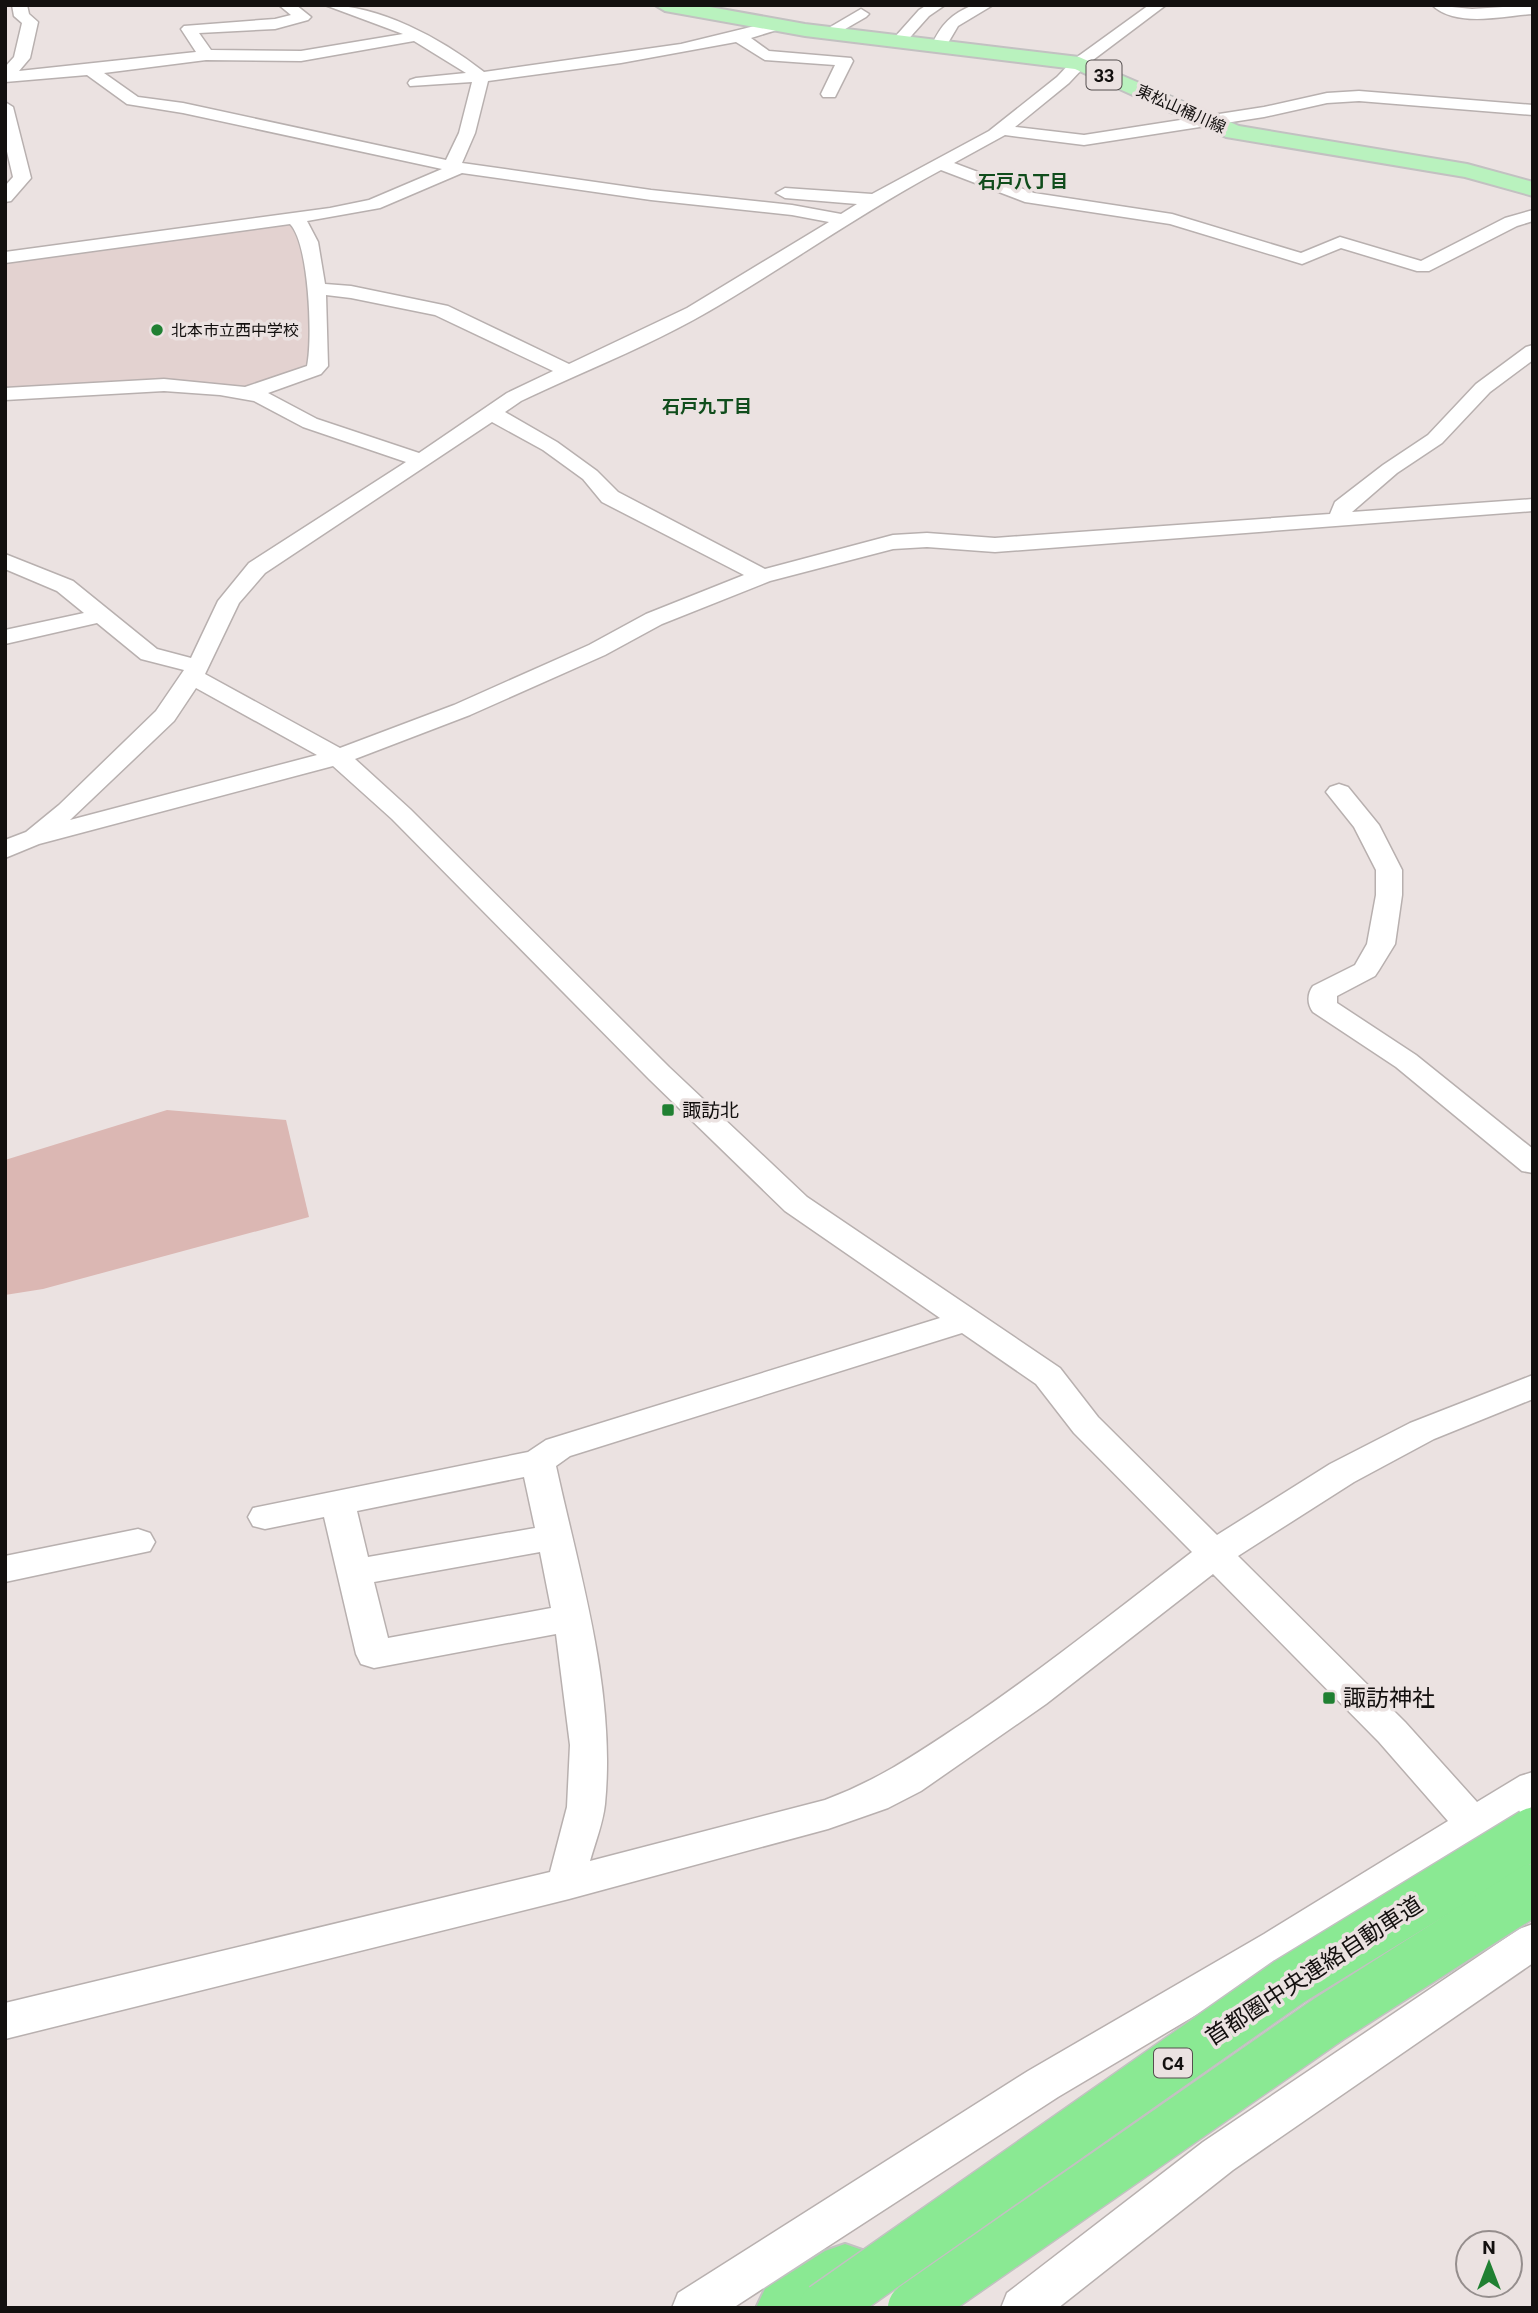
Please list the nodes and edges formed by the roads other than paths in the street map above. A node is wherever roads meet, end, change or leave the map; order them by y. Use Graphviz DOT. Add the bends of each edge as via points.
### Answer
graph roads {
  1 [pos="286,5"];
  2 [pos="332,5"];
  3 [pos="665,5"];
  4 [pos="938,5"];
  5 [pos="986,5"];
  6 [pos="1159,5"];
  7 [pos="1439,5"];
  8 [pos="1533,9"];
  9 [pos="20,11"];
  10 [pos="861,14"];
  11 [pos="5,17"];
  12 [pos="775,26"];
  13 [pos="828,33"];
  14 [pos="417,36"];
  15 [pos="739,37"];
  16 [pos="898,41"];
  17 [pos="940,45"];
  18 [pos="206,55"];
  19 [pos="1079,63"];
  20 [pos="90,70"];
  21 [pos="7,72"];
  22 [pos="481,77"];
  23 [pos="416,83"];
  24 [pos="829,94"];
  25 [pos="5,107"];
  26 [pos="1533,110"];
  27 [pos="1206,121"];
  28 [pos="9,128"];
  29 [pos="1002,130"];
  30 [pos="941,164"];
  31 [pos="456,167"];
  32 [pos="1533,189"];
  33 [pos="5,197"];
  34 [pos="875,200"];
  35 [pos="748,204"];
  36 [pos="1533,215"];
  37 [pos="293,217"];
  38 [pos="844,220"];
  39 [pos="5,258"];
  40 [pos="317,289"];
  41 [pos="1533,351"];
  42 [pos="568,371"];
  43 [pos="5,394"];
  44 [pos="245,394"];
  45 [pos="490,412"];
  46 [pos="422,461"];
  47 [pos="1533,505"];
  48 [pos="1339,519"];
  49 [pos="5,561"];
  50 [pos="762,576"];
  51 [pos="100,616"];
  52 [pos="5,637"];
  53 [pos="195,671"];
  54 [pos="338,757"];
  55 [pos="1339,792"];
  56 [pos="30,839"];
  57 [pos="5,850"];
  58 [pos="1533,1164"];
  59 [pos="968,1320"];
  60 [pos="1533,1386"];
  61 [pos="538,1462"];
  62 [pos="338,1503"];
  63 [pos="265,1517"];
  64 [pos="554,1537"];
  65 [pos="138,1542"];
  66 [pos="1216,1553"];
  67 [pos="5,1569"];
  68 [pos="355,1572"];
  69 [pos="571,1618"];
  70 [pos="1533,1787"];
  71 [pos="1473,1824"];
  72 [pos="1533,1833"];
  73 [pos="569,1883"];
  74 [pos="1533,1889"];
  75 [pos="1533,1941"];
  76 [pos="5,2021"];
  77 [pos="1144,2083"];
  78 [pos="917,2306"];
  79 [pos="694,2308"];
  80 [pos="785,2308"];
  81 [pos="824,2308"];
  82 [pos="1023,2308"];
  1 -- 18 [label="street" via="303,17 275,24 189,29"];
  2 -- 14 [label="street"];
  3 -- 12 [label="main road, 東松山桶川線 / 33"];
  4 -- 16 [label="street"];
  5 -- 17 [label="street" via="946,27"];
  6 -- 19 [label="street"];
  7 -- 8 [label="street" via="1464,13"];
  9 -- 11 [label="street"];
  9 -- 21 [label="street" via="30,22 22,58"];
  10 -- 13 [label="street"];
  12 -- 13 [label="main road, 東松山桶川線 / 33"];
  12 -- 15 [label="street"];
  13 -- 16 [label="main road, 東松山桶川線 / 33"];
  14 -- 18 [label="street" via="301,56"];
  14 -- 22 [label="street"];
  15 -- 22 [label="street" via="619,60"];
  15 -- 24 [label="street" via="765,55 845,61"];
  16 -- 17 [label="main road, 東松山桶川線 / 33"];
  17 -- 19 [label="main road, 東松山桶川線 / 33"];
  18 -- 20 [label="street"];
  19 -- 27 [label="main road, 東松山桶川線 / 33"];
  19 -- 29 [label="street"];
  20 -- 21 [label="street"];
  20 -- 31 [label="street" via="133,101"];
  22 -- 23 [label="street"];
  22 -- 31 [label="street"];
  25 -- 28 [label="street"];
  26 -- 27 [label="street" via="1359,96"];
  27 -- 29 [label="street" via="1077,140"];
  27 -- 32 [label="main road, 東松山桶川線 / 33" via="1234,132 1466,171"];
  28 -- 33 [label="street" via="22,178"];
  29 -- 30 [label="street"];
  30 -- 34 [label="street"];
  30 -- 36 [label="street" via="1031,198 1172,219 1302,259 1340,242 1423,267"];
  31 -- 35 [label="street"];
  31 -- 37 [label="street" via="374,204"];
  34 -- 35 [label="street" via="778,192"];
  34 -- 38 [label="street"];
  35 -- 38 [label="street"];
  37 -- 39 [label="street"];
  37 -- 40 [label="street" via="304,229"];
  38 -- 42 [label="street" via="694,312"];
  40 -- 42 [label="street" via="441,310"];
  40 -- 44 [label="street" via="318,366"];
  41 -- 48 [label="street" via="1483,388 1435,439 1343,507"];
  42 -- 45 [label="street"];
  43 -- 44 [label="street" via="164,385"];
  44 -- 46 [label="street" via="310,423"];
  45 -- 46 [label="street"];
  45 -- 50 [label="street" via="550,446 590,475 610,497"];
  46 -- 53 [label="street" via="257,568 229,601"];
  47 -- 48 [label="street"];
  48 -- 50 [label="street" via="995,545 893,541"];
  49 -- 51 [label="street" via="65,586"];
  50 -- 54 [label="street" via="654,619 597,650 462,710"];
  51 -- 52 [label="street"];
  51 -- 53 [label="street" via="149,654"];
  53 -- 54 [label="street"];
  53 -- 56 [label="street" via="165,716 68,810"];
  54 -- 56 [label="street"];
  54 -- 59 [label="street" via="796,1205"];
  55 -- 58 [label="street" via="1366,825 1389,870 1389,895 1381,944 1365,970 1323,992 1323,1006 1406,1061"];
  56 -- 57 [label="street"];
  59 -- 61 [label="street" via="558,1448"];
  59 -- 66 [label="street" via="1048,1376 1086,1424"];
  60 -- 66 [label="street" via="1422,1431 1342,1473"];
  61 -- 62 [label="street"];
  61 -- 64 [label="street"];
  62 -- 63 [label="street"];
  62 -- 68 [label="street"];
  64 -- 68 [label="street"];
  64 -- 69 [label="street"];
  65 -- 67 [label="street"];
  66 -- 71 [label="street" via="1392,1732"];
  66 -- 73 [label="street" via="1033,1694 908,1780 875,1797 828,1814"];
  68 -- 69 [label="street" via="374,1654"];
  69 -- 73 [label="street" via="589,1745 586,1807"];
  70 -- 71 [label="street"];
  71 -- 74 [label="street"];
  71 -- 79 [label="street" via="1278,1946 1042,2084"];
  72 -- 77 [label="highway, 首都圏中央連絡自動車道 / C4, bridge" via="1289,1982"];
  73 -- 76 [label="street"];
  74 -- 78 [label="highway, bridge" via="1329,2019"];
  75 -- 82 [label="street" via="1248,2134"];
  77 -- 80 [label="highway, bridge"];
  77 -- 81 [label="highway, 首都圏中央連絡自動車道 / C4, bridge"];
}
